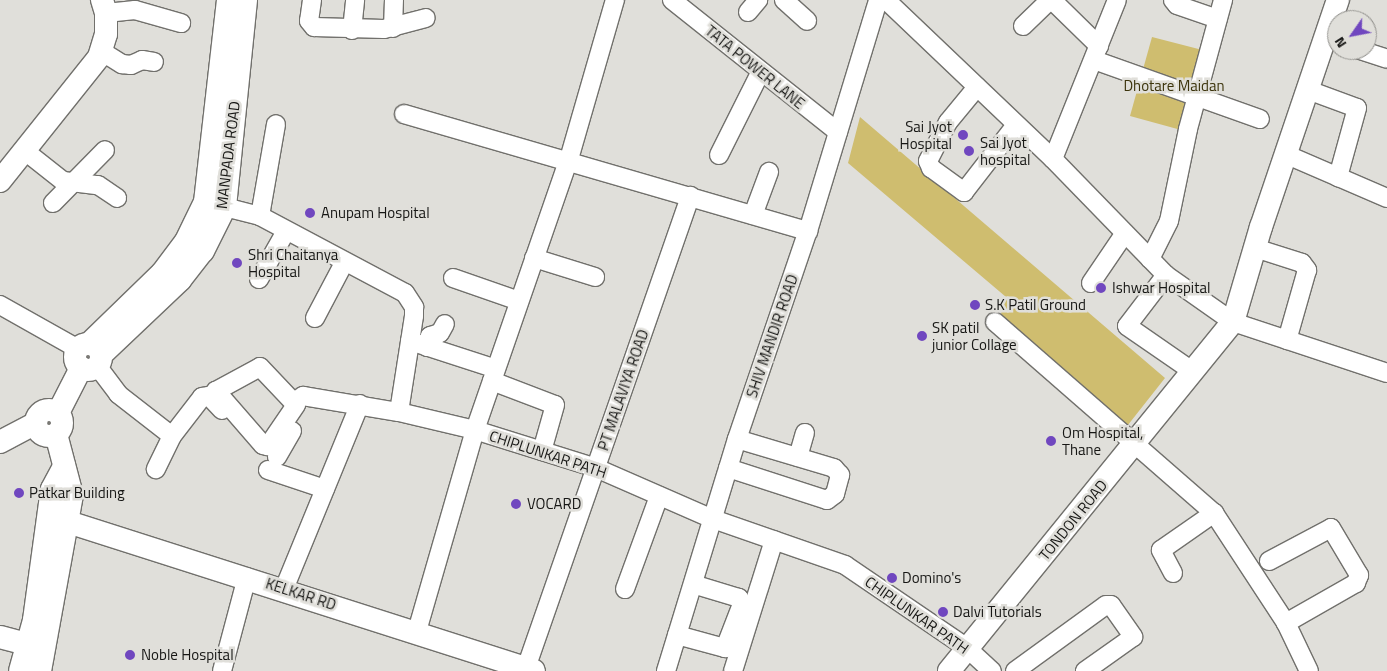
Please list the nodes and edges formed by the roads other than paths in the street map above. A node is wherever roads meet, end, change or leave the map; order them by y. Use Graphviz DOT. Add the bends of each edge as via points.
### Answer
graph roads {
  1 [pos="228,0"];
  2 [pos="246,0"];
  3 [pos="312,0"];
  4 [pos="355,0"];
  5 [pos="394,0"];
  6 [pos="616,0"];
  7 [pos="672,0"];
  8 [pos="784,0"];
  9 [pos="878,0"];
  10 [pos="886,0"];
  11 [pos="1051,0"];
  12 [pos="1117,0"];
  13 [pos="1173,0"];
  14 [pos="1223,0"];
  15 [pos="104,6"];
  16 [pos="426,18"];
  17 [pos="1218,19"];
  18 [pos="807,21"];
  19 [pos="181,23"];
  20 [pos="1023,26"];
  21 [pos="393,28"];
  22 [pos="352,30"];
  23 [pos="1327,50"];
  24 [pos="102,51"];
  25 [pos="1097,53"];
  26 [pos="154,62"];
  27 [pos="760,73"];
  28 [pos="977,88"];
  29 [pos="1308,90"];
  30 [pos="1196,97"];
  31 [pos="404,114"];
  32 [pos="1260,119"];
  33 [pos="276,124"];
  34 [pos="1016,125"];
  35 [pos="838,132"];
  36 [pos="105,150"];
  37 [pos="24,151"];
  38 [pos="1285,154"];
  39 [pos="719,156"];
  40 [pos="569,159"];
  41 [pos="1053,159"];
  42 [pos="769,172"];
  43 [pos="1338,177"];
  44 [pos="0,181"];
  45 [pos="74,182"];
  46 [pos="690,196"];
  47 [pos="117,198"];
  48 [pos="1387,198"];
  49 [pos="53,203"];
  50 [pos="215,204"];
  51 [pos="754,215"];
  52 [pos="260,216"];
  53 [pos="286,231"];
  54 [pos="808,231"];
  55 [pos="1128,236"];
  56 [pos="1255,248"];
  57 [pos="534,258"];
  58 [pos="1150,258"];
  59 [pos="344,263"];
  60 [pos="1166,275"];
  61 [pos="595,277"];
  62 [pos="454,278"];
  63 [pos="259,280"];
  64 [pos="1097,282"];
  65 [pos="520,301"];
  66 [pos="0,305"];
  67 [pos="315,318"];
  68 [pos="995,322"];
  69 [pos="1233,322"];
  70 [pos="445,324"];
  71 [pos="1287,340"];
  72 [pos="419,344"];
  73 [pos="89,356"];
  74 [pos="1192,371"];
  75 [pos="1387,373"];
  76 [pos="494,375"];
  77 [pos="302,399"];
  78 [pos="360,404"];
  79 [pos="399,412"];
  80 [pos="57,424"];
  81 [pos="475,430"];
  82 [pos="804,433"];
  83 [pos="172,436"];
  84 [pos="737,439"];
  85 [pos="0,442"];
  86 [pos="1136,443"];
  87 [pos="260,451"];
  88 [pos="542,451"];
  89 [pos="798,457"];
  90 [pos="64,466"];
  91 [pos="596,468"];
  92 [pos="728,468"];
  93 [pos="156,469"];
  94 [pos="325,489"];
  95 [pos="659,496"];
  96 [pos="1214,513"];
  97 [pos="713,519"];
  98 [pos="68,522"];
  99 [pos="769,539"];
  100 [pos="1269,561"];
  101 [pos="1173,573"];
  102 [pos="753,574"];
  103 [pos="247,577"];
  104 [pos="694,580"];
  105 [pos="284,589"];
  106 [pos="625,589"];
  107 [pos="744,594"];
  108 [pos="1286,623"];
  109 [pos="417,631"];
  110 [pos="677,635"];
  111 [pos="0,637"];
  112 [pos="28,644"];
  113 [pos="967,648"];
  114 [pos="530,670"];
  115 [pos="20,671"];
  116 [pos="40,671"];
  117 [pos="222,671"];
  118 [pos="666,671"];
  119 [pos="733,671"];
  120 [pos="949,671"];
  121 [pos="992,671"];
  122 [pos="1015,671"];
  123 [pos="1085,671"];
  124 [pos="1308,671"];
  1 -- 50 [label="street, MANPADA ROAD"];
  2 -- 50 [label="street, MANPADA ROAD"];
  3 -- 22 [label="street" via="310,25"];
  4 -- 22 [label="street"];
  5 -- 21 [label="street"];
  6 -- 40 [label="street"];
  7 -- 27 [label="street, TATA POWER LANE"];
  8 -- 18 [label="street"];
  9 -- 35 [label="street, SHIV MANDIR ROAD"];
  10 -- 28 [label="street"];
  11 -- 20 [label="street"];
  11 -- 25 [label="street"];
  12 -- 25 [label="street"];
  13 -- 17 [label="street" via="1177,5"];
  14 -- 17 [label="street"];
  15 -- 19 [label="street" via="135,10"];
  15 -- 24 [label="street"];
  16 -- 21 [label="street"];
  17 -- 30 [label="street"];
  21 -- 22 [label="street"];
  23 -- 29 [label="street"];
  24 -- 26 [label="street" via="122,64 131,65 142,60"];
  24 -- 37 [label="street"];
  25 -- 30 [label="street"];
  25 -- 41 [label="street"];
  27 -- 35 [label="street, TATA POWER LANE"];
  27 -- 39 [label="street"];
  28 -- 34 [label="street"];
  28 -- 34 [label="street" via="948,122 928,161 931,168 964,192"];
  29 -- 38 [label="street"];
  29 -- 43 [label="street" via="1357,108"];
  30 -- 32 [label="street"];
  30 -- 58 [label="street" via="1169,221"];
  31 -- 40 [label="street"];
  33 -- 52 [label="street"];
  34 -- 41 [label="street"];
  35 -- 54 [label="street, SHIV MANDIR ROAD"];
  36 -- 45 [label="street"];
  37 -- 44 [label="street"];
  37 -- 45 [label="street" via="56,178"];
  38 -- 43 [label="street"];
  38 -- 56 [label="street"];
  40 -- 46 [label="street"];
  40 -- 57 [label="street"];
  41 -- 55 [label="street"];
  42 -- 51 [label="street"];
  43 -- 48 [label="street"];
  45 -- 47 [label="street" via="102,186"];
  45 -- 49 [label="street"];
  46 -- 51 [label="street"];
  46 -- 91 [label="street, PT MALAVIYA ROAD"];
  50 -- 52 [label="street"];
  50 -- 73 [label="street, MANPADA ROAD" via="203,251 180,280"];
  51 -- 54 [label="street"];
  52 -- 53 [label="street"];
  53 -- 59 [label="street"];
  53 -- 63 [label="street"];
  54 -- 84 [label="street, SHIV MANDIR ROAD"];
  55 -- 58 [label="street"];
  55 -- 64 [label="street"];
  56 -- 69 [label="street"];
  56 -- 71 [label="street" via="1302,263 1307,270"];
  57 -- 61 [label="street"];
  57 -- 65 [label="street"];
  58 -- 60 [label="street"];
  59 -- 67 [label="street"];
  59 -- 72 [label="street" via="410,299"];
  60 -- 69 [label="street"];
  60 -- 74 [label="street" via="1127,326"];
  62 -- 65 [label="street"];
  65 -- 76 [label="street"];
  66 -- 73 [label="street"];
  68 -- 86 [label="street"];
  69 -- 71 [label="street"];
  69 -- 74 [label="street, TONDON ROAD"];
  70 -- 72 [label="street" via="440,333"];
  71 -- 75 [label="street"];
  72 -- 76 [label="street"];
  72 -- 79 [label="street"];
  73 -- 80 [label="street, MANPADA ROAD"];
  73 -- 83 [label="street" via="118,394"];
  74 -- 86 [label="street, TONDON ROAD"];
  76 -- 81 [label="street"];
  76 -- 88 [label="street" via="555,405"];
  77 -- 77 [label="street" via="268,446 263,445 216,392 260,366"];
  77 -- 78 [label="street, CHIPLUNKAR PATH"];
  77 -- 94 [label="street" via="273,464"];
  78 -- 79 [label="street, CHIPLUNKAR PATH"];
  78 -- 94 [label="street"];
  79 -- 81 [label="street, CHIPLUNKAR PATH"];
  80 -- 85 [label="street" via="42,434 36,423"];
  80 -- 90 [label="street"];
  81 -- 88 [label="street, CHIPLUNKAR PATH"];
  81 -- 109 [label="street"];
  82 -- 89 [label="street"];
  83 -- 87 [label="street" via="202,397 209,396"];
  83 -- 93 [label="street"];
  84 -- 89 [label="street"];
  84 -- 92 [label="street, SHIV MANDIR ROAD"];
  86 -- 96 [label="street"];
  86 -- 113 [label="street, TONDON ROAD"];
  88 -- 91 [label="street, CHIPLUNKAR PATH"];
  89 -- 92 [label="street" via="838,471 840,475 831,498 827,500"];
  90 -- 98 [label="street" via="72,495"];
  90 -- 112 [label="street" via="52,488"];
  91 -- 95 [label="street, CHIPLUNKAR PATH"];
  91 -- 114 [label="street, PT MALAVIYA ROAD"];
  92 -- 97 [label="street, SHIV MANDIR ROAD"];
  94 -- 105 [label="street"];
  95 -- 97 [label="street, CHIPLUNKAR PATH"];
  95 -- 106 [label="street"];
  96 -- 101 [label="street" via="1161,550"];
  96 -- 108 [label="street"];
  97 -- 99 [label="street, CHIPLUNKAR PATH"];
  97 -- 104 [label="street, SHIV MANDIR ROAD"];
  98 -- 103 [label="street, KELKAR RD"];
  98 -- 116 [label="street"];
  99 -- 102 [label="street"];
  99 -- 113 [label="street, CHIPLUNKAR PATH" via="845,565"];
  99 -- 119 [label="street"];
  100 -- 108 [label="street" via="1331,528 1359,575 1356,583"];
  103 -- 105 [label="street, KELKAR RD"];
  103 -- 117 [label="street"];
  104 -- 107 [label="street"];
  104 -- 110 [label="street, SHIV MANDIR ROAD"];
  104 -- 110 [label="street" via="739,598 742,604 725,648"];
  105 -- 109 [label="street, KELKAR RD"];
  108 -- 124 [label="street"];
  109 -- 114 [label="street, KELKAR RD"];
  110 -- 118 [label="street, SHIV MANDIR ROAD"];
  111 -- 112 [label="street"];
  112 -- 115 [label="street"];
  113 -- 120 [label="street, TONDON ROAD"];
  113 -- 121 [label="street, CHIPLUNKAR PATH"];
  122 -- 123 [label="street" via="1106,605 1111,605 1133,637"];
}
